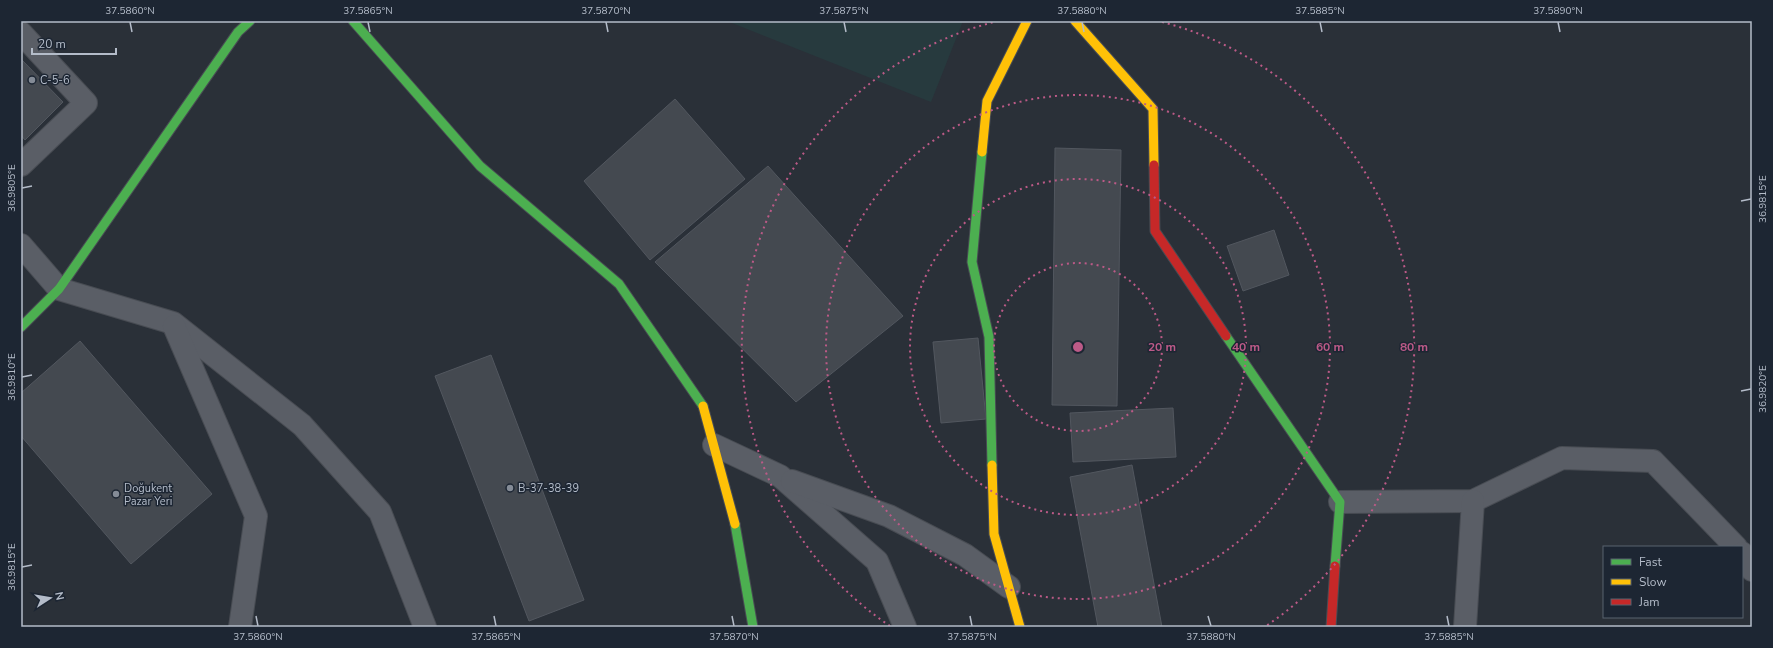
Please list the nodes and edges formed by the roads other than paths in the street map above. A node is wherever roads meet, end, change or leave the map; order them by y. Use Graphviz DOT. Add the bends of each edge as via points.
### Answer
graph roads {
  1 [pos="250,21"];
  2 [pos="353,21"];
  3 [pos="1027,21"];
  4 [pos="1075,21"];
  5 [pos="21,33"];
  6 [pos="21,165"];
  7 [pos="21,245"];
  8 [pos="59,289"];
  9 [pos="173,324"];
  10 [pos="21,327"];
  11 [pos="714,445"];
  12 [pos="780,476"];
  13 [pos="1473,501"];
  14 [pos="1340,502"];
  15 [pos="1735,546"];
  16 [pos="1743,555"];
  17 [pos="1752,570"];
  18 [pos="1009,587"];
  19 [pos="240,627"];
  20 [pos="425,627"];
  21 [pos="753,627"];
  22 [pos="905,627"];
  23 [pos="1020,627"];
  24 [pos="1331,627"];
  25 [pos="1465,627"];
  1 -- 8 [label="street" via="238,32"];
  2 -- 11 [label="street" via="480,166 619,284 704,407"];
  3 -- 18 [label="street" via="987,101 972,262 989,337 994,534"];
  4 -- 14 [label="street" via="1153,109 1155,231"];
  5 -- 6 [label="street" via="86,103"];
  7 -- 8 [label="street"];
  8 -- 9 [label="street"];
  8 -- 10 [label="street"];
  9 -- 19 [label="street" via="256,516"];
  9 -- 20 [label="street" via="302,425 380,512"];
  11 -- 12 [label="street"];
  11 -- 21 [label="street" via="735,524"];
  12 -- 18 [label="street" via="889,516 965,555"];
  12 -- 22 [label="street" via="877,561"];
  13 -- 14 [label="street"];
  13 -- 15 [label="street" via="1562,458 1653,461"];
  13 -- 25 [label="street"];
  14 -- 24 [label="street"];
  16 -- 17 [label="street"];
  18 -- 23 [label="street"];
}
